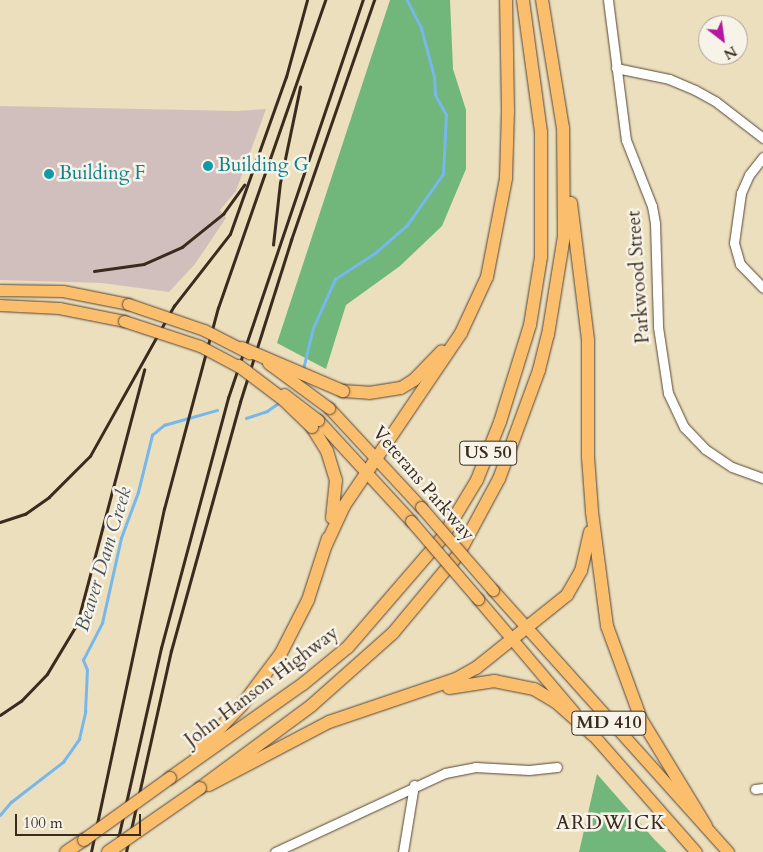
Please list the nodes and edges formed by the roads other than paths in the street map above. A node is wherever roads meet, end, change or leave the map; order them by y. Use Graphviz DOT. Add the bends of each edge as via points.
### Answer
graph roads {
  1 [pos="506,0"];
  2 [pos="523,0"];
  3 [pos="542,0"];
  4 [pos="608,0"];
  5 [pos="616,68"];
  6 [pos="563,128"];
  7 [pos="763,138"];
  8 [pos="763,157"];
  9 [pos="494,244"];
  10 [pos="763,288"];
  11 [pos="0,290"];
  12 [pos="0,305"];
  13 [pos="242,348"];
  14 [pos="239,366"];
  15 [pos="315,424"];
  16 [pos="377,458"];
  17 [pos="368,472"];
  18 [pos="763,478"];
  19 [pos="592,512"];
  20 [pos="326,545"];
  21 [pos="528,628"];
  22 [pos="513,639"];
  23 [pos="385,702"];
  24 [pos="593,735"];
  25 [pos="557,767"];
  26 [pos="170,778"];
  27 [pos="414,785"];
  28 [pos="200,788"];
  29 [pos="706,826"];
  30 [pos="66,852"];
  31 [pos="108,852"];
  32 [pos="275,852"];
  33 [pos="403,852"];
  34 [pos="696,852"];
  35 [pos="728,852"];
  1 -- 9 [label="highway" via="507,153"];
  2 -- 26 [label="highway, John Hanson Highway / US 50" via="541,132 541,257 530,325 500,422 477,480 442,538 348,646 303,684"];
  3 -- 6 [label="highway, US 50"];
  4 -- 5 [label="street, Parkwood Street"];
  5 -- 7 [label="street" via="669,79 695,90 715,101"];
  5 -- 18 [label="street, Parkwood Street" via="626,140 652,206 655,223 658,326 668,393 684,427 705,450 732,467"];
  6 -- 19 [label="highway" via="588,340 588,457"];
  6 -- 28 [label="highway, US 50" via="564,236 548,335 513,445 473,532 438,581 365,660 312,705"];
  8 -- 10 [label="street" via="749,175 741,193 734,243 740,264"];
  9 -- 13 [label="highway, bridge" via="472,302 454,336 432,363 400,388 369,393 343,391"];
  9 -- 16 [label="highway" via="487,278 461,333"];
  11 -- 13 [label="main road, Veterans Parkway / MD 410, bridge" via="63,291 128,304 186,322"];
  12 -- 14 [label="main road, bridge" via="59,308 124,321 200,346"];
  13 -- 16 [label="main road, Veterans Parkway / MD 410, bridge" via="329,408"];
  14 -- 15 [label="highway, bridge"];
  15 -- 17 [label="main road, Veterans Parkway / MD 410"];
  15 -- 20 [label="highway" via="336,480 335,506"];
  16 -- 17 [label="highway"];
  16 -- 21 [label="main road, Veterans Parkway / MD 410, bridge"];
  17 -- 20 [label="highway" via="344,506"];
  17 -- 22 [label="main road, Veterans Parkway / MD 410, bridge"];
  19 -- 21 [label="highway" via="585,558 574,584"];
  19 -- 29 [label="highway" via="607,626 622,673 655,746"];
  20 -- 26 [label="highway" via="308,600 281,653 242,705"];
  21 -- 22 [label="highway"];
  21 -- 29 [label="main road, Veterans Parkway / MD 410" via="620,735"];
  22 -- 23 [label="highway" via="456,679"];
  22 -- 24 [label="main road, Veterans Parkway / MD 410"];
  23 -- 24 [label="highway" via="474,683 515,684 534,689 556,702"];
  23 -- 28 [label="highway" via="329,722 263,754 222,780"];
  24 -- 34 [label="main road, Veterans Parkway / MD 410"];
  25 -- 27 [label="street" via="529,770 476,767 445,773"];
  26 -- 30 [label="highway, John Hanson Highway / US 50, bridge"];
  27 -- 32 [label="street"];
  27 -- 33 [label="street"];
  28 -- 31 [label="highway, US 50, bridge"];
  29 -- 35 [label="main road, Veterans Parkway / MD 410"];
}
